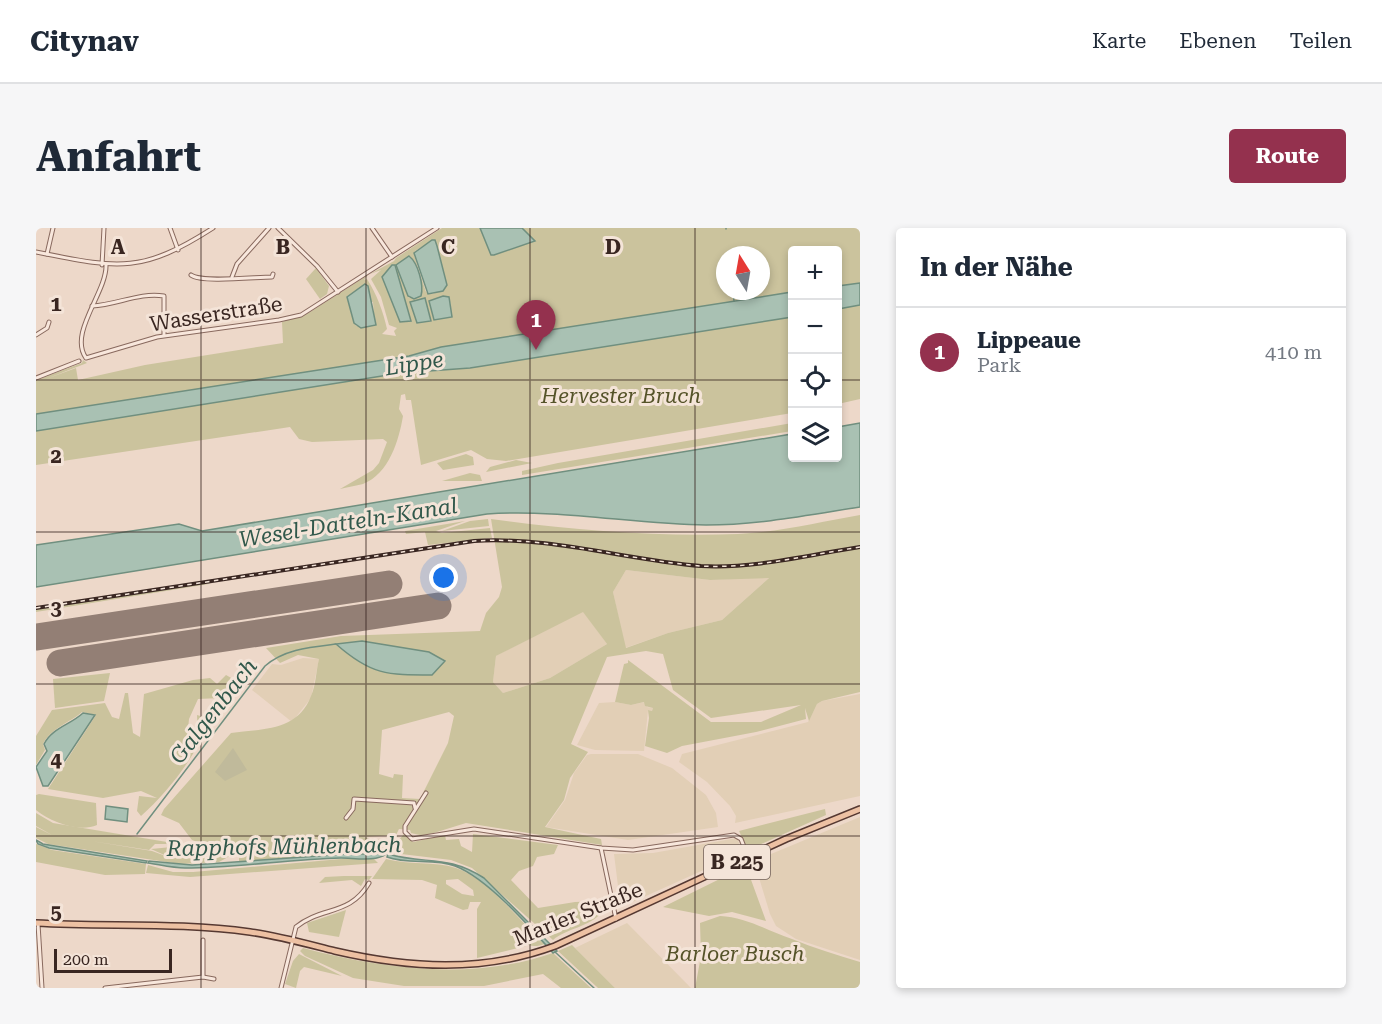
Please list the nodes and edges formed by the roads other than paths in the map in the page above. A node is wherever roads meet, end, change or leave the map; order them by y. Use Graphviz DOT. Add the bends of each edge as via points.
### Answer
graph roads {
  1 [pos="53,228"];
  2 [pos="104,228"];
  3 [pos="170,228"];
  4 [pos="213,228"];
  5 [pos="269,228"];
  6 [pos="278,228"];
  7 [pos="372,228"];
  8 [pos="436,228"];
  9 [pos="178,250"];
  10 [pos="36,252"];
  11 [pos="47,254"];
  12 [pos="392,257"];
  13 [pos="104,265"];
  14 [pos="273,274"];
  15 [pos="191,275"];
  16 [pos="232,277"];
  17 [pos="338,292"];
  18 [pos="92,306"];
  19 [pos="49,322"];
  20 [pos="36,335"];
  21 [pos="164,335"];
  22 [pos="79,361"];
  23 [pos="36,378"];
  24 [pos="426,793"];
  25 [pos="415,808"];
  26 [pos="860,809"];
  27 [pos="346,818"];
  28 [pos="601,848"];
  29 [pos="748,857"];
  30 [pos="369,883"];
  31 [pos="616,920"];
  32 [pos="37,923"];
  33 [pos="203,940"];
  34 [pos="292,940"];
  35 [pos="203,977"];
  36 [pos="214,979"];
  37 [pos="42,988"];
  38 [pos="105,988"];
  39 [pos="281,988"];
  1 -- 11 [label="street"];
  2 -- 13 [label="street"];
  3 -- 9 [label="street"];
  4 -- 9 [label="street"];
  5 -- 16 [label="street" via="237,264"];
  6 -- 17 [label="street"];
  7 -- 12 [label="street"];
  8 -- 12 [label="street, Wasserstraße"];
  9 -- 13 [label="street" via="141,262"];
  10 -- 11 [label="street"];
  11 -- 13 [label="street"];
  12 -- 17 [label="street, Wasserstraße"];
  13 -- 18 [label="street" via="106,277"];
  14 -- 16 [label="street"];
  15 -- 16 [label="street" via="196,279"];
  17 -- 21 [label="street, Wasserstraße" via="312,310 290,318"];
  18 -- 21 [label="street" via="114,305 138,296 164,296"];
  18 -- 21 [label="street, Wasserstraße" via="81,342 86,358"];
  19 -- 20 [label="street"];
  22 -- 23 [label="street"];
  24 -- 25 [label="street"];
  25 -- 27 [label="street" via="414,803 354,800"];
  25 -- 28 [label="street" via="405,828 412,839 474,829"];
  26 -- 29 [label="main road, Marler Straße / B 225"];
  28 -- 29 [label="street" via="638,849 734,835 741,839"];
  28 -- 31 [label="street"];
  29 -- 31 [label="main road, Marler Straße / B 225"];
  30 -- 34 [label="street" via="357,901 304,921 296,927"];
  31 -- 34 [label="main road, Marler Straße / B 225" via="538,952 486,964 436,966 339,952"];
  32 -- 34 [label="main road, Marler Straße / B 225" via="217,929"];
  32 -- 37 [label="street"];
  33 -- 35 [label="street"];
  34 -- 39 [label="street"];
  35 -- 36 [label="street"];
  35 -- 38 [label="street"];
}
